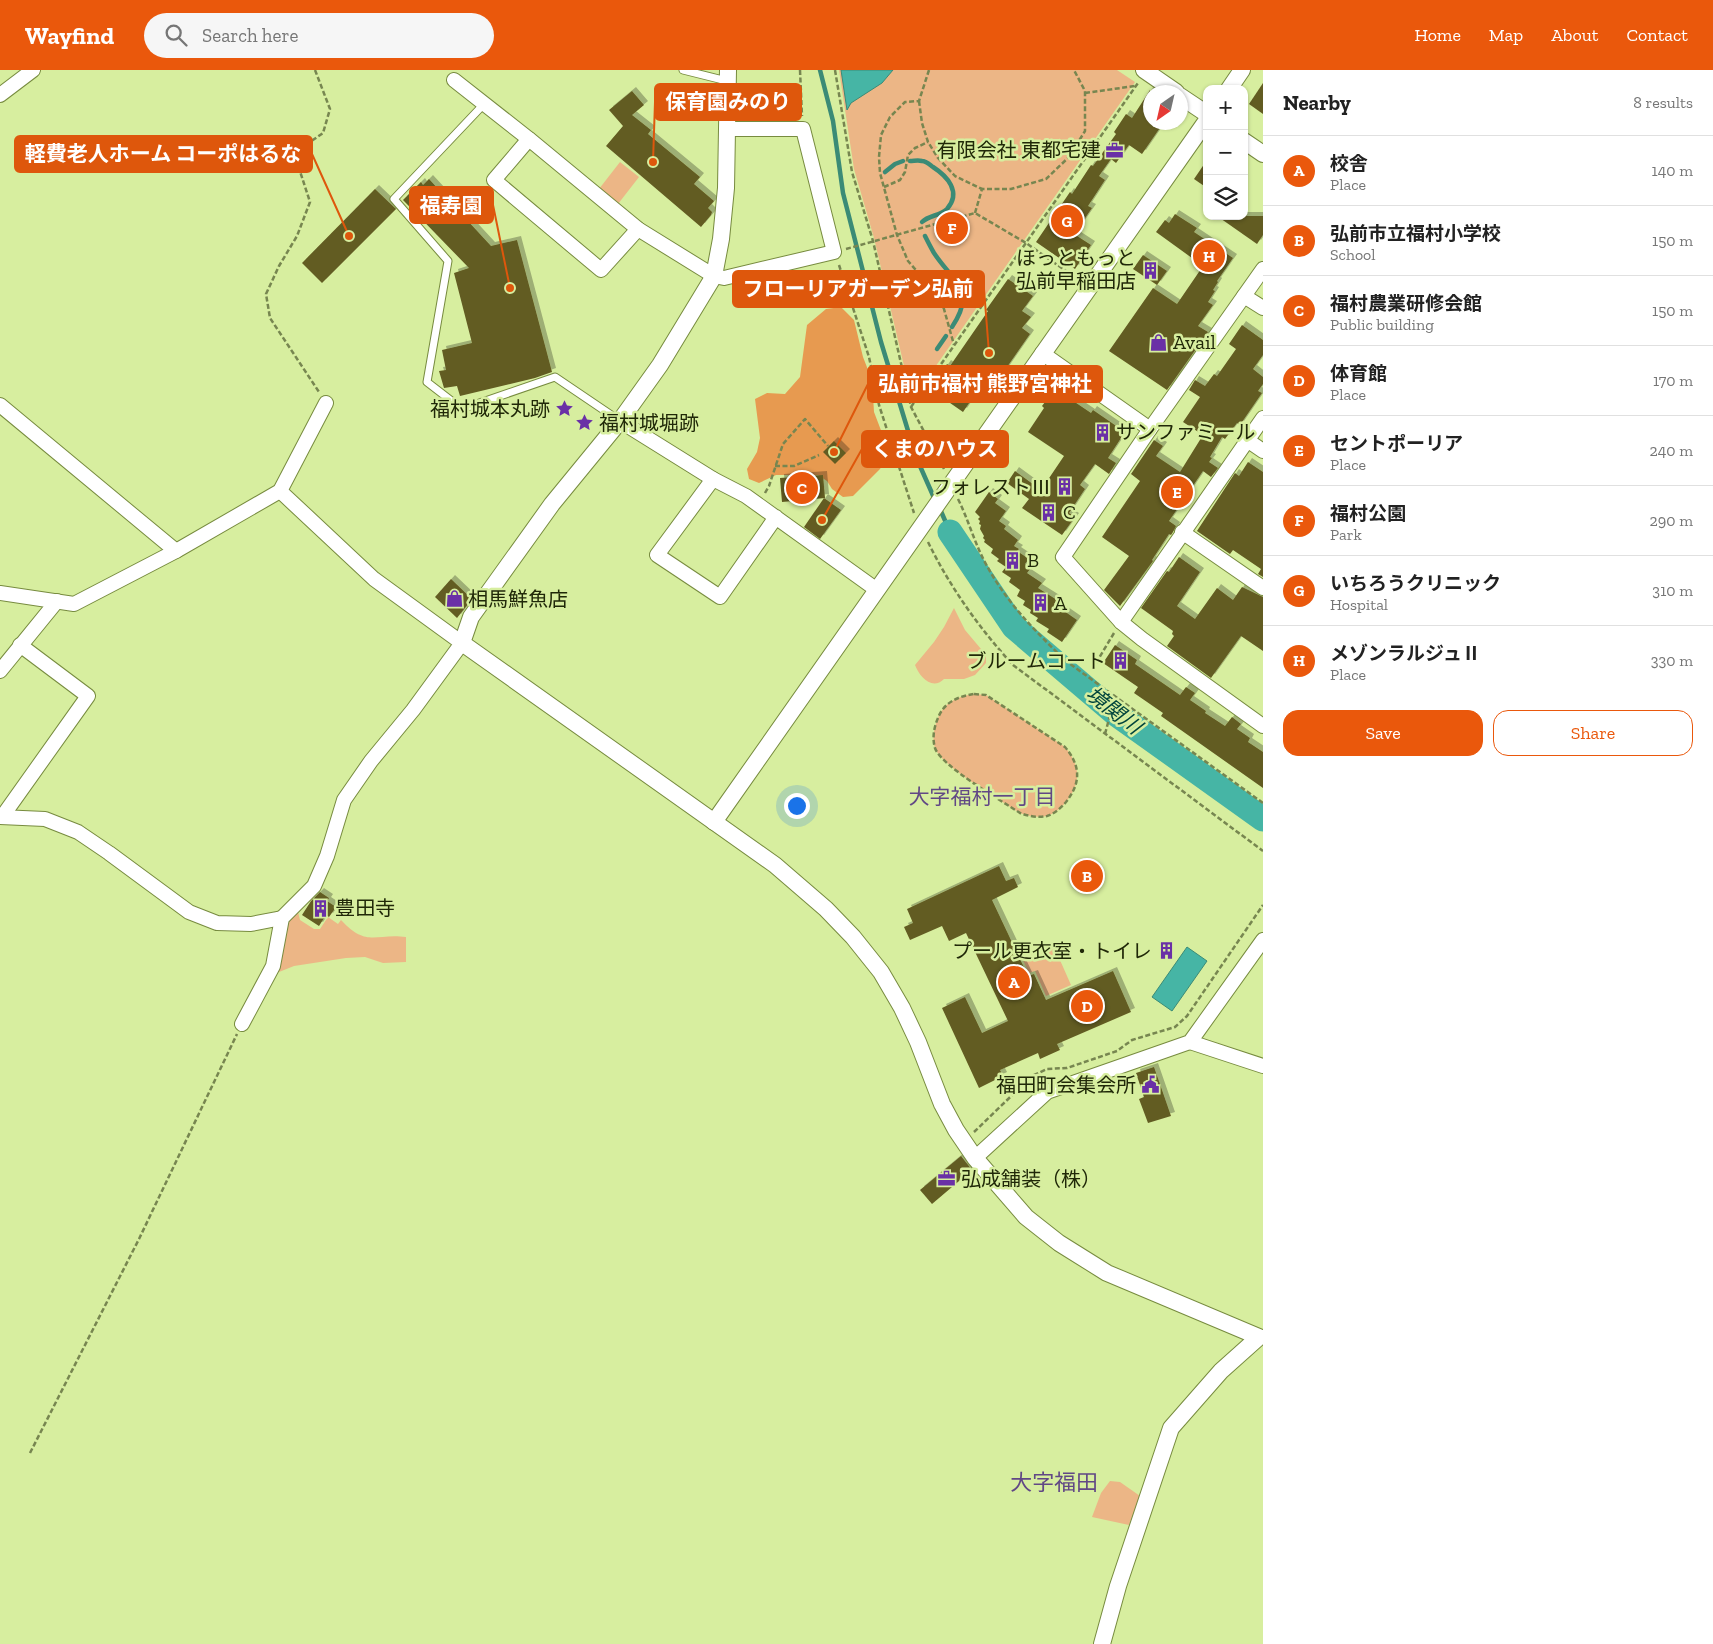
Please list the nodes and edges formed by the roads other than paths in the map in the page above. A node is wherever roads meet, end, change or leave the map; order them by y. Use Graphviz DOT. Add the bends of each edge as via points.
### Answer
graph roads {
  1 [pos="33,70"];
  2 [pos="683,70"];
  3 [pos="1242,70"];
  4 [pos="728,76"];
  5 [pos="454,80"];
  6 [pos="1139,80"];
  7 [pos="1154,85"];
  8 [pos="1232,85"];
  9 [pos="0,95"];
  10 [pos="1188,101"];
  11 [pos="484,104"];
  12 [pos="1203,111"];
  13 [pos="1203,126"];
  14 [pos="727,129"];
  15 [pos="529,139"];
  16 [pos="1248,144"];
  17 [pos="1263,154"];
  18 [pos="638,229"];
  19 [pos="1263,269"];
  20 [pos="714,276"];
  21 [pos="1244,296"];
  22 [pos="1263,308"];
  23 [pos="1042,353"];
  24 [pos="326,403"];
  25 [pos="0,404"];
  26 [pos="1263,418"];
  27 [pos="620,421"];
  28 [pos="1150,429"];
  29 [pos="1248,440"];
  30 [pos="1263,451"];
  31 [pos="713,479"];
  32 [pos="280,491"];
  33 [pos="776,517"];
  34 [pos="1182,532"];
  35 [pos="176,552"];
  36 [pos="1263,588"];
  37 [pos="877,590"];
  38 [pos="0,593"];
  39 [pos="57,601"];
  40 [pos="1121,622"];
  41 [pos="462,643"];
  42 [pos="20,645"];
  43 [pos="0,671"];
  44 [pos="1263,726"];
  45 [pos="1,817"];
  46 [pos="714,822"];
  47 [pos="282,918"];
  48 [pos="1263,940"];
  49 [pos="242,1024"];
  50 [pos="1190,1042"];
  51 [pos="1263,1066"];
  52 [pos="975,1158"];
  53 [pos="1262,1336"];
  54 [pos="1102,1644"];
  1 -- 9 [label="street"];
  2 -- 4 [label="lane"];
  3 -- 8 [label="street"];
  4 -- 14 [label="street"];
  5 -- 11 [label="street"];
  6 -- 7 [label="street"];
  10 -- 12 [label="street"];
  11 -- 15 [label="street"];
  11 -- 27 [label="lane" via="394,200 448,261 427,382 462,409 554,377"];
  13 -- 23 [label="street"];
  14 -- 20 [label="street" via="725,196"];
  14 -- 20 [label="street" via="803,129 838,251 724,278"];
  15 -- 18 [label="street"];
  15 -- 18 [label="street" via="494,180 601,270"];
  16 -- 17 [label="street"];
  18 -- 20 [label="street"];
  19 -- 21 [label="street"];
  20 -- 27 [label="street" via="660,365"];
  21 -- 22 [label="street"];
  21 -- 28 [label="street"];
  23 -- 28 [label="street"];
  23 -- 37 [label="street"];
  24 -- 32 [label="street"];
  25 -- 35 [label="street"];
  26 -- 29 [label="street"];
  27 -- 31 [label="street"];
  27 -- 41 [label="street" via="552,504 471,616"];
  28 -- 40 [label="street" via="1063,557"];
  29 -- 30 [label="street"];
  29 -- 34 [label="street"];
  31 -- 33 [label="street"];
  31 -- 33 [label="street" via="657,555 720,597"];
  32 -- 35 [label="street"];
  32 -- 41 [label="street" via="374,579"];
  33 -- 37 [label="street"];
  34 -- 36 [label="street"];
  34 -- 40 [label="street"];
  35 -- 39 [label="street" via="74,604"];
  37 -- 46 [label="street"];
  38 -- 39 [label="street"];
  39 -- 42 [label="street"];
  40 -- 44 [label="street"];
  41 -- 46 [label="street"];
  41 -- 47 [label="street" via="344,800 314,886"];
  42 -- 43 [label="street"];
  42 -- 45 [label="street" via="88,696"];
  45 -- 47 [label="street" via="45,819 78,832 189,912 218,923 251,924"];
  46 -- 52 [label="street" via="801,886 853,937 881,972 906,1016 942,1104"];
  47 -- 49 [label="street" via="273,966"];
  48 -- 50 [label="street"];
  50 -- 51 [label="street"];
  50 -- 52 [label="street" via="1047,1092"];
  52 -- 53 [label="street" via="1026,1217 1059,1243 1107,1273"];
  53 -- 54 [label="street" via="1221,1370 1171,1428"];
}
